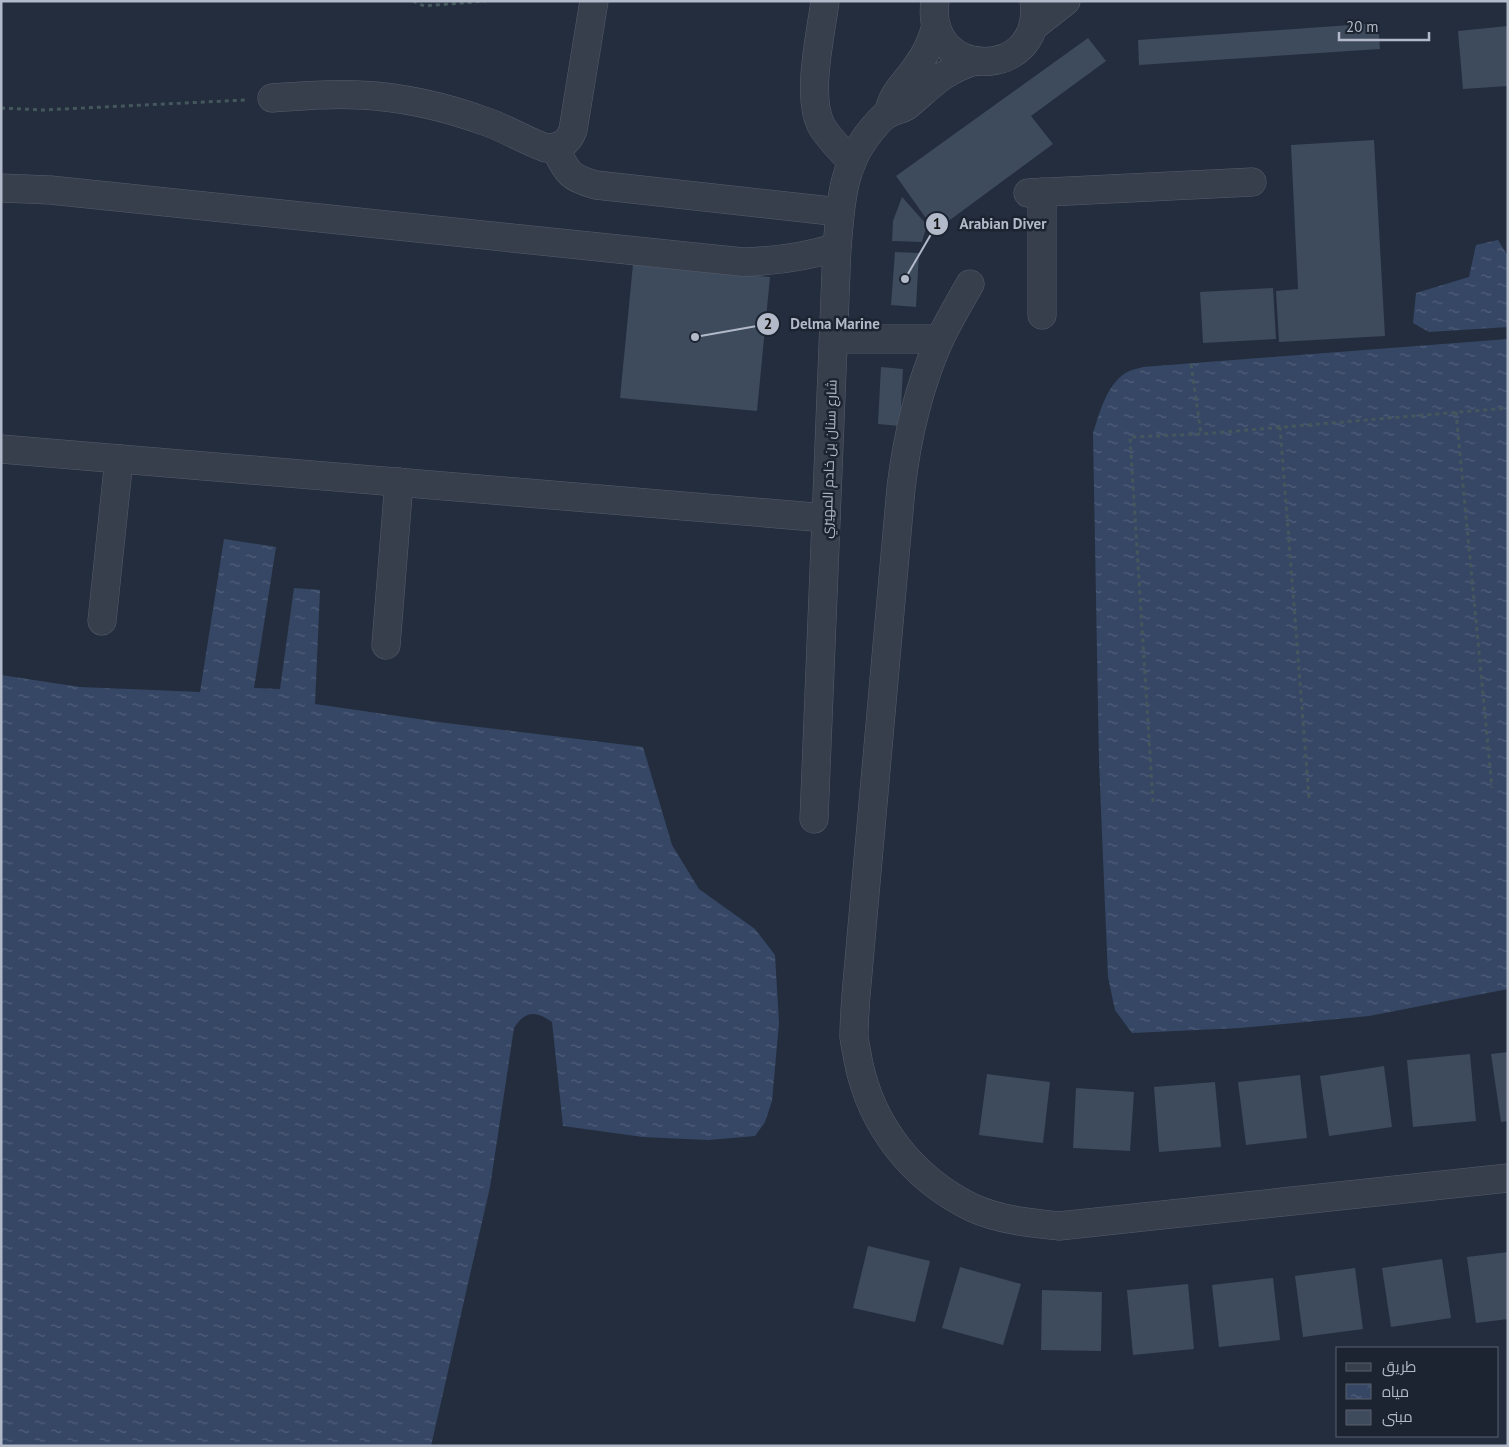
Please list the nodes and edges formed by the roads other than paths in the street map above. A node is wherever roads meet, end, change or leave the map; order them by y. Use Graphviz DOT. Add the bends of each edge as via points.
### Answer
graph roads {
  1 [pos="594,1"];
  2 [pos="825,1"];
  3 [pos="1066,1"];
  4 [pos="931,11"];
  5 [pos="1034,13"];
  6 [pos="975,61"];
  7 [pos="272,98"];
  8 [pos="888,114"];
  9 [pos="555,148"];
  10 [pos="851,161"];
  11 [pos="1252,182"];
  12 [pos="1,188"];
  13 [pos="840,212"];
  14 [pos="837,247"];
  15 [pos="970,284"];
  16 [pos="1042,315"];
  17 [pos="834,339"];
  18 [pos="940,339"];
  19 [pos="1,449"];
  20 [pos="119,459"];
  21 [pos="399,482"];
  22 [pos="826,518"];
  23 [pos="102,621"];
  24 [pos="386,645"];
  25 [pos="814,819"];
  26 [pos="1508,1178"];
  1 -- 9 [label="street" via="574,130 570,138"];
  2 -- 10 [label="street" via="814,92 815,109 821,126"];
  3 -- 5 [label="street"];
  4 -- 6 [label="street" via="946,46"];
  4 -- 8 [label="street, شارع سنان بن خادم المهيري" via="932,41 893,96"];
  5 -- 6 [label="street" via="1029,37 1022,47 1000,60"];
  6 -- 8 [label="street, شارع سنان بن خادم المهيري" via="948,72 904,108"];
  7 -- 9 [label="street" via="360,95 405,100 489,122 546,148"];
  8 -- 10 [label="street, شارع سنان بن خادم المهيري" via="873,128"];
  9 -- 13 [label="street" via="572,176 596,185"];
  10 -- 13 [label="street, شارع سنان بن خادم المهيري"];
  11 -- 16 [label="street" via="1035,192"];
  12 -- 14 [label="street" via="50,190 743,262 801,257"];
  13 -- 14 [label="street, شارع سنان بن خادم المهيري"];
  14 -- 17 [label="street, شارع سنان بن خادم المهيري"];
  15 -- 18 [label="street"];
  17 -- 18 [label="street"];
  17 -- 22 [label="street, شارع سنان بن خادم المهيري"];
  18 -- 26 [label="street" via="918,397 905,458 856,995 854,1039 862,1081 879,1122 904,1157 936,1186 974,1208 1016,1222 1059,1226"];
  19 -- 20 [label="street"];
  20 -- 21 [label="street"];
  20 -- 23 [label="street"];
  21 -- 22 [label="street"];
  21 -- 24 [label="street"];
  22 -- 25 [label="street, شارع سنان بن خادم المهيري"];
}
